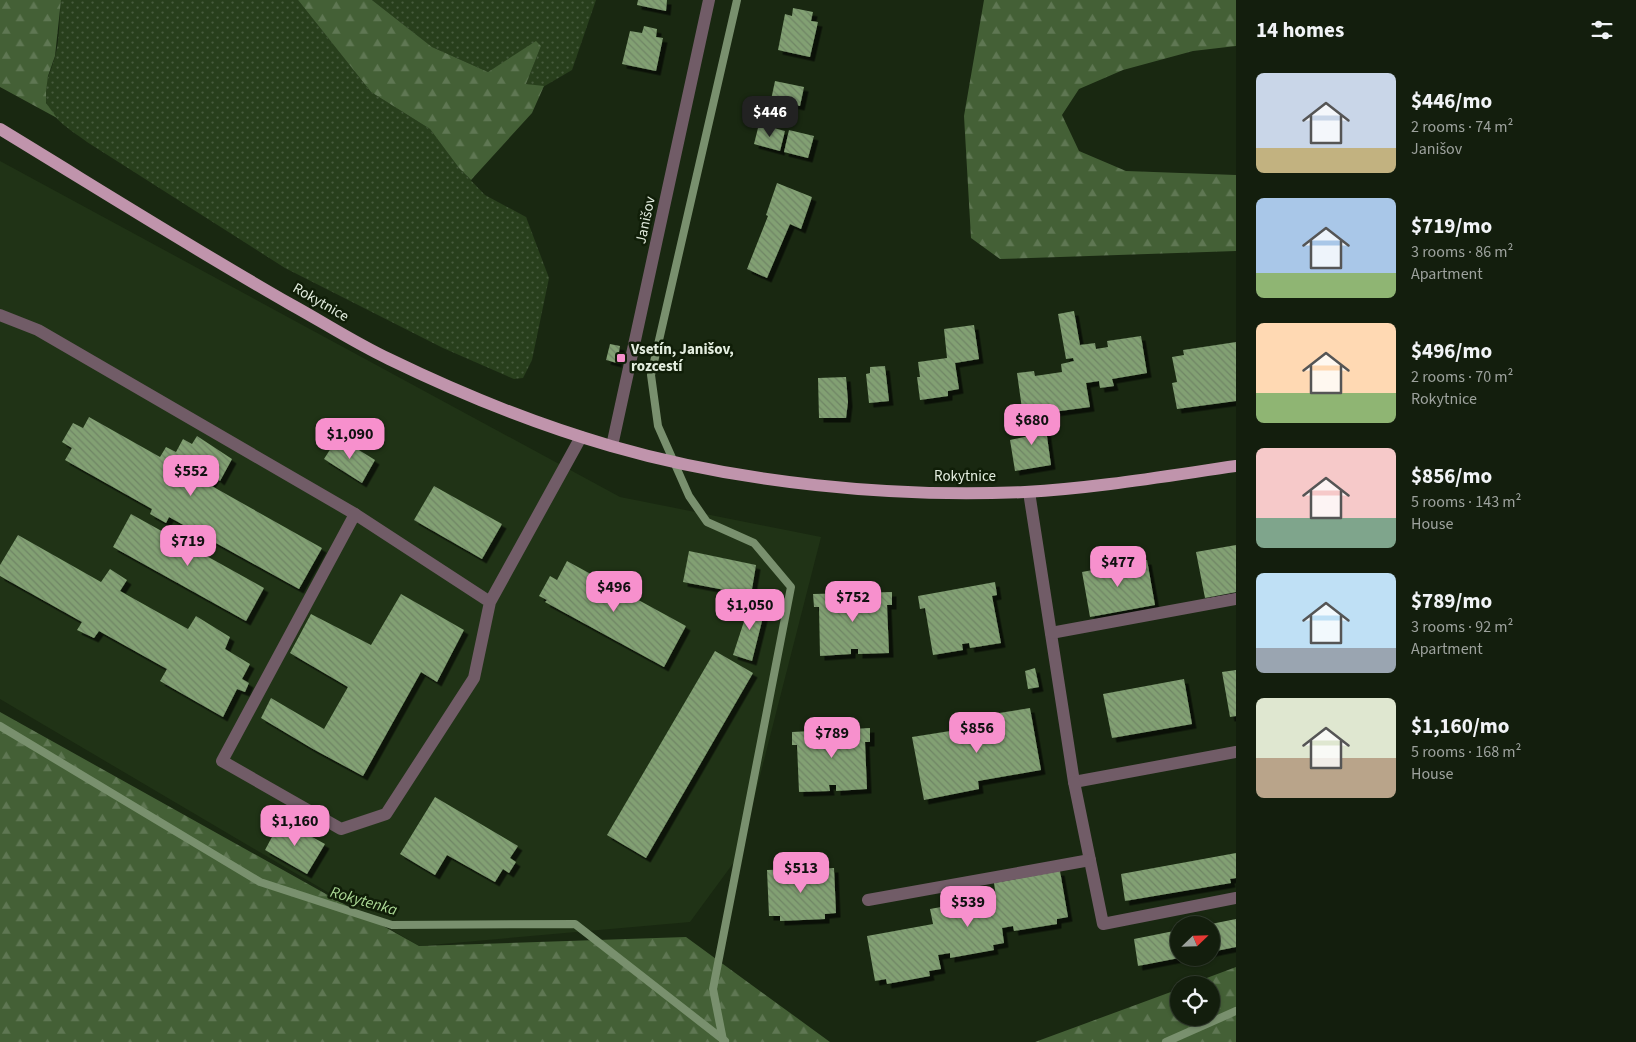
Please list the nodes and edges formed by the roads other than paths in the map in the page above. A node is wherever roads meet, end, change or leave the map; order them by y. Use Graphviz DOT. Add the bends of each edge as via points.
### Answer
graph roads {
  1 [pos="709,0"];
  2 [pos="0,129"];
  3 [pos="0,315"];
  4 [pos="582,436"];
  5 [pos="612,446"];
  6 [pos="1236,466"];
  7 [pos="1028,492"];
  8 [pos="356,514"];
  9 [pos="1236,599"];
  10 [pos="490,602"];
  11 [pos="1051,633"];
  12 [pos="1236,752"];
  13 [pos="1074,782"];
  14 [pos="1090,860"];
  15 [pos="1236,898"];
  16 [pos="868,900"];
  1 -- 5 [label="street, Janišov"];
  2 -- 4 [label="main road, Rokytnice" via="232,270 384,357 442,384"];
  3 -- 8 [label="street" via="38,330"];
  4 -- 5 [label="main road, Rokytnice"];
  4 -- 10 [label="street"];
  5 -- 7 [label="main road, Rokytnice" via="694,465 814,484 928,492"];
  6 -- 7 [label="main road, Rokytnice"];
  7 -- 11 [label="street"];
  8 -- 10 [label="street"];
  8 -- 10 [label="street" via="222,761 341,829 386,814 474,678"];
  9 -- 11 [label="street"];
  11 -- 13 [label="street"];
  12 -- 13 [label="street"];
  13 -- 14 [label="street"];
  14 -- 15 [label="street" via="1103,924"];
  14 -- 16 [label="street"];
}
